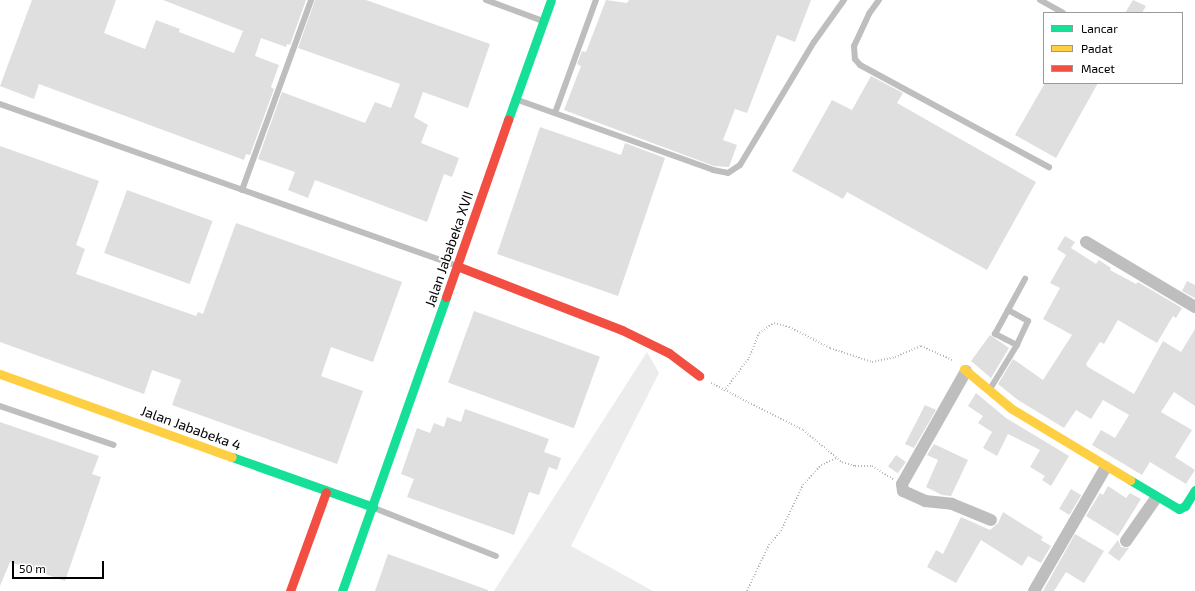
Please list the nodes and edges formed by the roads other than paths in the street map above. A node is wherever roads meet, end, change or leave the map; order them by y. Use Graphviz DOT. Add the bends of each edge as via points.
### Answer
graph roads {
  1 [pos="311,0"];
  2 [pos="486,0"];
  3 [pos="551,0"];
  4 [pos="596,0"];
  5 [pos="844,0"];
  6 [pos="879,0"];
  7 [pos="1040,0"];
  8 [pos="1061,12"];
  9 [pos="544,21"];
  10 [pos="516,99"];
  11 [pos="0,104"];
  12 [pos="555,113"];
  13 [pos="1049,167"];
  14 [pos="242,190"];
  15 [pos="1086,242"];
  16 [pos="458,266"];
  17 [pos="1025,279"];
  18 [pos="1195,307"];
  19 [pos="1008,310"];
  20 [pos="1017,345"];
  21 [pos="965,370"];
  22 [pos="0,374"];
  23 [pos="699,376"];
  24 [pos="989,391"];
  25 [pos="0,406"];
  26 [pos="114,445"];
  27 [pos="1106,467"];
  28 [pos="1195,490"];
  29 [pos="326,492"];
  30 [pos="1156,498"];
  31 [pos="373,507"];
  32 [pos="991,520"];
  33 [pos="1126,541"];
  34 [pos="496,556"];
  35 [pos="290,591"];
  36 [pos="342,591"];
  37 [pos="1034,591"];
  1 -- 14 [label="lane"];
  2 -- 9 [label="lane"];
  3 -- 9 [label="street, Jalan Jababeka XVII"];
  4 -- 12 [label="lane"];
  5 -- 12 [label="lane" via="814,42 733,172 713,170"];
  6 -- 13 [label="lane" via="869,14 854,46 855,59 860,65"];
  7 -- 8 [label="lane"];
  9 -- 10 [label="street, Jalan Jababeka XVII"];
  10 -- 12 [label="lane"];
  10 -- 16 [label="street, Jalan Jababeka XVII"];
  11 -- 14 [label="lane"];
  14 -- 16 [label="lane"];
  15 -- 18 [label="street"];
  16 -- 23 [label="street" via="622,330 669,354"];
  16 -- 31 [label="street, Jalan Jababeka XVII"];
  17 -- 19 [label="lane"];
  19 -- 20 [label="lane" via="1028,321"];
  19 -- 20 [label="lane" via="995,334"];
  20 -- 24 [label="lane"];
  21 -- 24 [label="street"];
  21 -- 32 [label="street" via="902,484 903,491 926,501 952,504"];
  22 -- 29 [label="street, Jalan Jababeka 4"];
  24 -- 27 [label="street" via="1012,409"];
  25 -- 26 [label="lane"];
  27 -- 30 [label="street"];
  27 -- 37 [label="street"];
  28 -- 30 [label="street" via="1185,506 1179,509"];
  29 -- 31 [label="street, Jalan Jababeka 4"];
  29 -- 35 [label="street"];
  30 -- 33 [label="street"];
  31 -- 34 [label="lane"];
  31 -- 36 [label="street, Jalan Jababeka XVII"];
}
